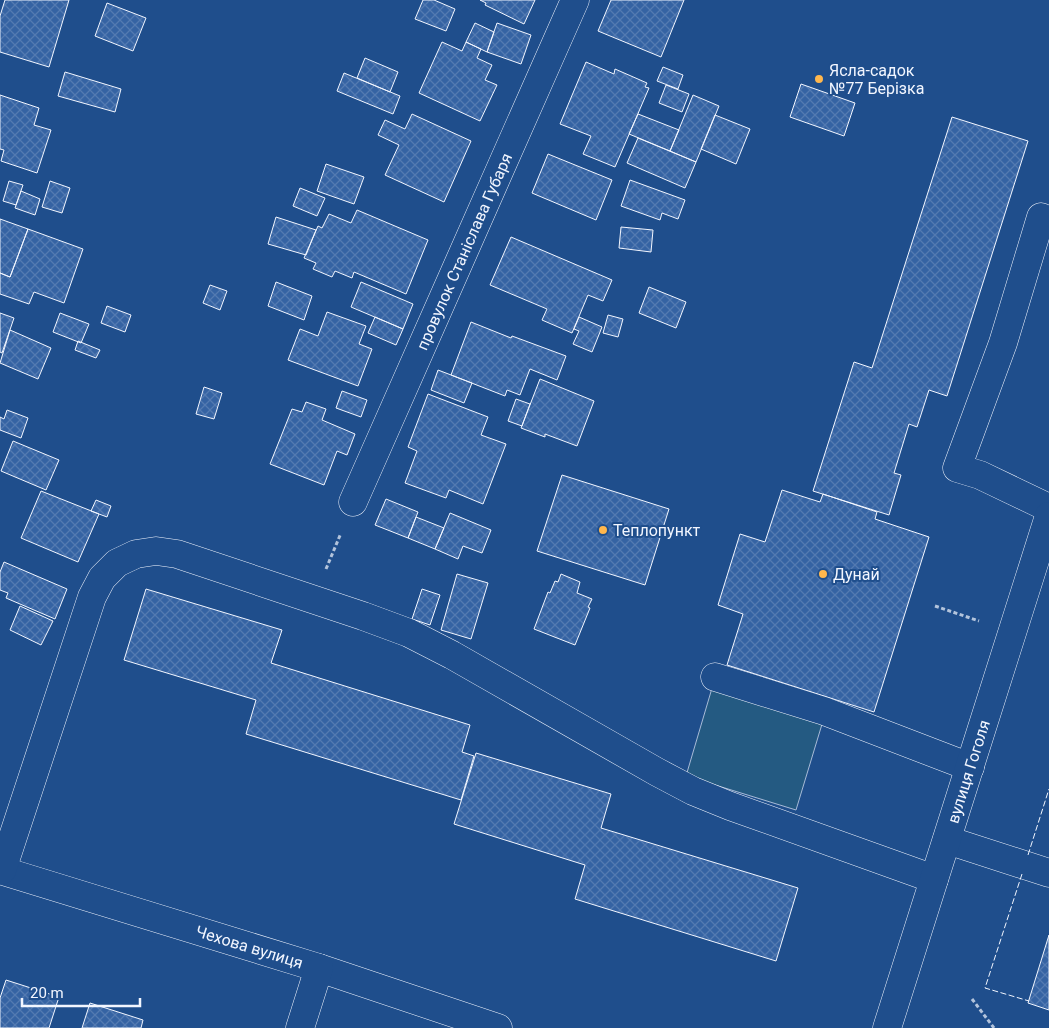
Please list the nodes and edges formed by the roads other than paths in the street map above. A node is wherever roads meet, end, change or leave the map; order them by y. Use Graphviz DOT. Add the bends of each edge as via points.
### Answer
graph roads {
  1 [pos="575,0"];
  2 [pos="1049,221"];
  3 [pos="353,502"];
  4 [pos="1049,508"];
  5 [pos="1049,516"];
  6 [pos="715,677"];
  7 [pos="970,767"];
  8 [pos="947,840"];
  9 [pos="1,870"];
  10 [pos="1049,873"];
  11 [pos="934,879"];
  12 [pos="319,968"];
  13 [pos="300,1028"];
  14 [pos="498,1028"];
  15 [pos="888,1028"];
  1 -- 3 [label="street, провулок Станіслава Губаря"];
  2 -- 4 [label="street" via="1041,217 1003,343 957,468 980,475"];
  5 -- 7 [label="street, вулиця Гоголя"];
  6 -- 7 [label="street" via="824,711"];
  7 -- 8 [label="street, вулиця Гоголя"];
  8 -- 10 [label="street"];
  8 -- 11 [label="street, вулиця Гоголя"];
  9 -- 11 [label="street" via="92,597 102,578 117,563 136,554 156,551 177,554 409,633 693,791"];
  9 -- 12 [label="street, Чехова вулиця"];
  11 -- 15 [label="street, вулиця Гоголя"];
  12 -- 13 [label="street"];
  12 -- 14 [label="street, Чехова вулиця"];
}
